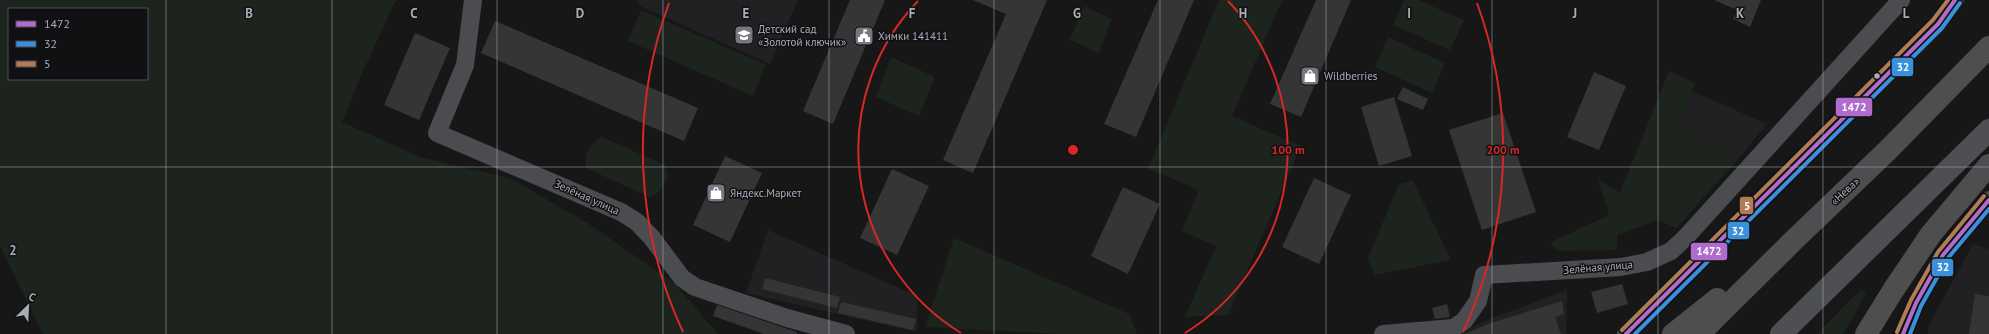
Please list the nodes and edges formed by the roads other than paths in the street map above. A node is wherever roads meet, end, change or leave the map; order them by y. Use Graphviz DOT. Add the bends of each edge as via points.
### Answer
graph roads {
  1 [pos="473,0"];
  2 [pos="1901,0"];
  3 [pos="1952,1"];
  4 [pos="1989,47"];
  5 [pos="1989,130"];
  6 [pos="1989,165"];
  7 [pos="1989,200"];
  8 [pos="1794,240"];
  9 [pos="846,334"];
  10 [pos="1382,334"];
  11 [pos="1626,334"];
  12 [pos="1673,334"];
  13 [pos="1699,334"];
  14 [pos="1781,334"];
  15 [pos="1866,334"];
  16 [pos="1903,334"];
  1 -- 9 [label="street, Зелёная улица" via="465,65 437,133 621,212 637,222 682,278 695,287 787,318"];
  2 -- 10 [label="street, Зелёная улица" via="1686,237 1671,250 1647,262 1622,267 1484,275 1478,301 1464,321 1453,328"];
  3 -- 11 [label="street" via="1938,24"];
  4 -- 8 [label="highway, «Нева»" via="1888,150"];
  5 -- 14 [label="main road"];
  6 -- 15 [label="highway" via="1931,234"];
  7 -- 16 [label="street" via="1943,255 1916,303"];
  8 -- 12 [label="highway"];
  8 -- 13 [label="highway, «Нева»"];
}
